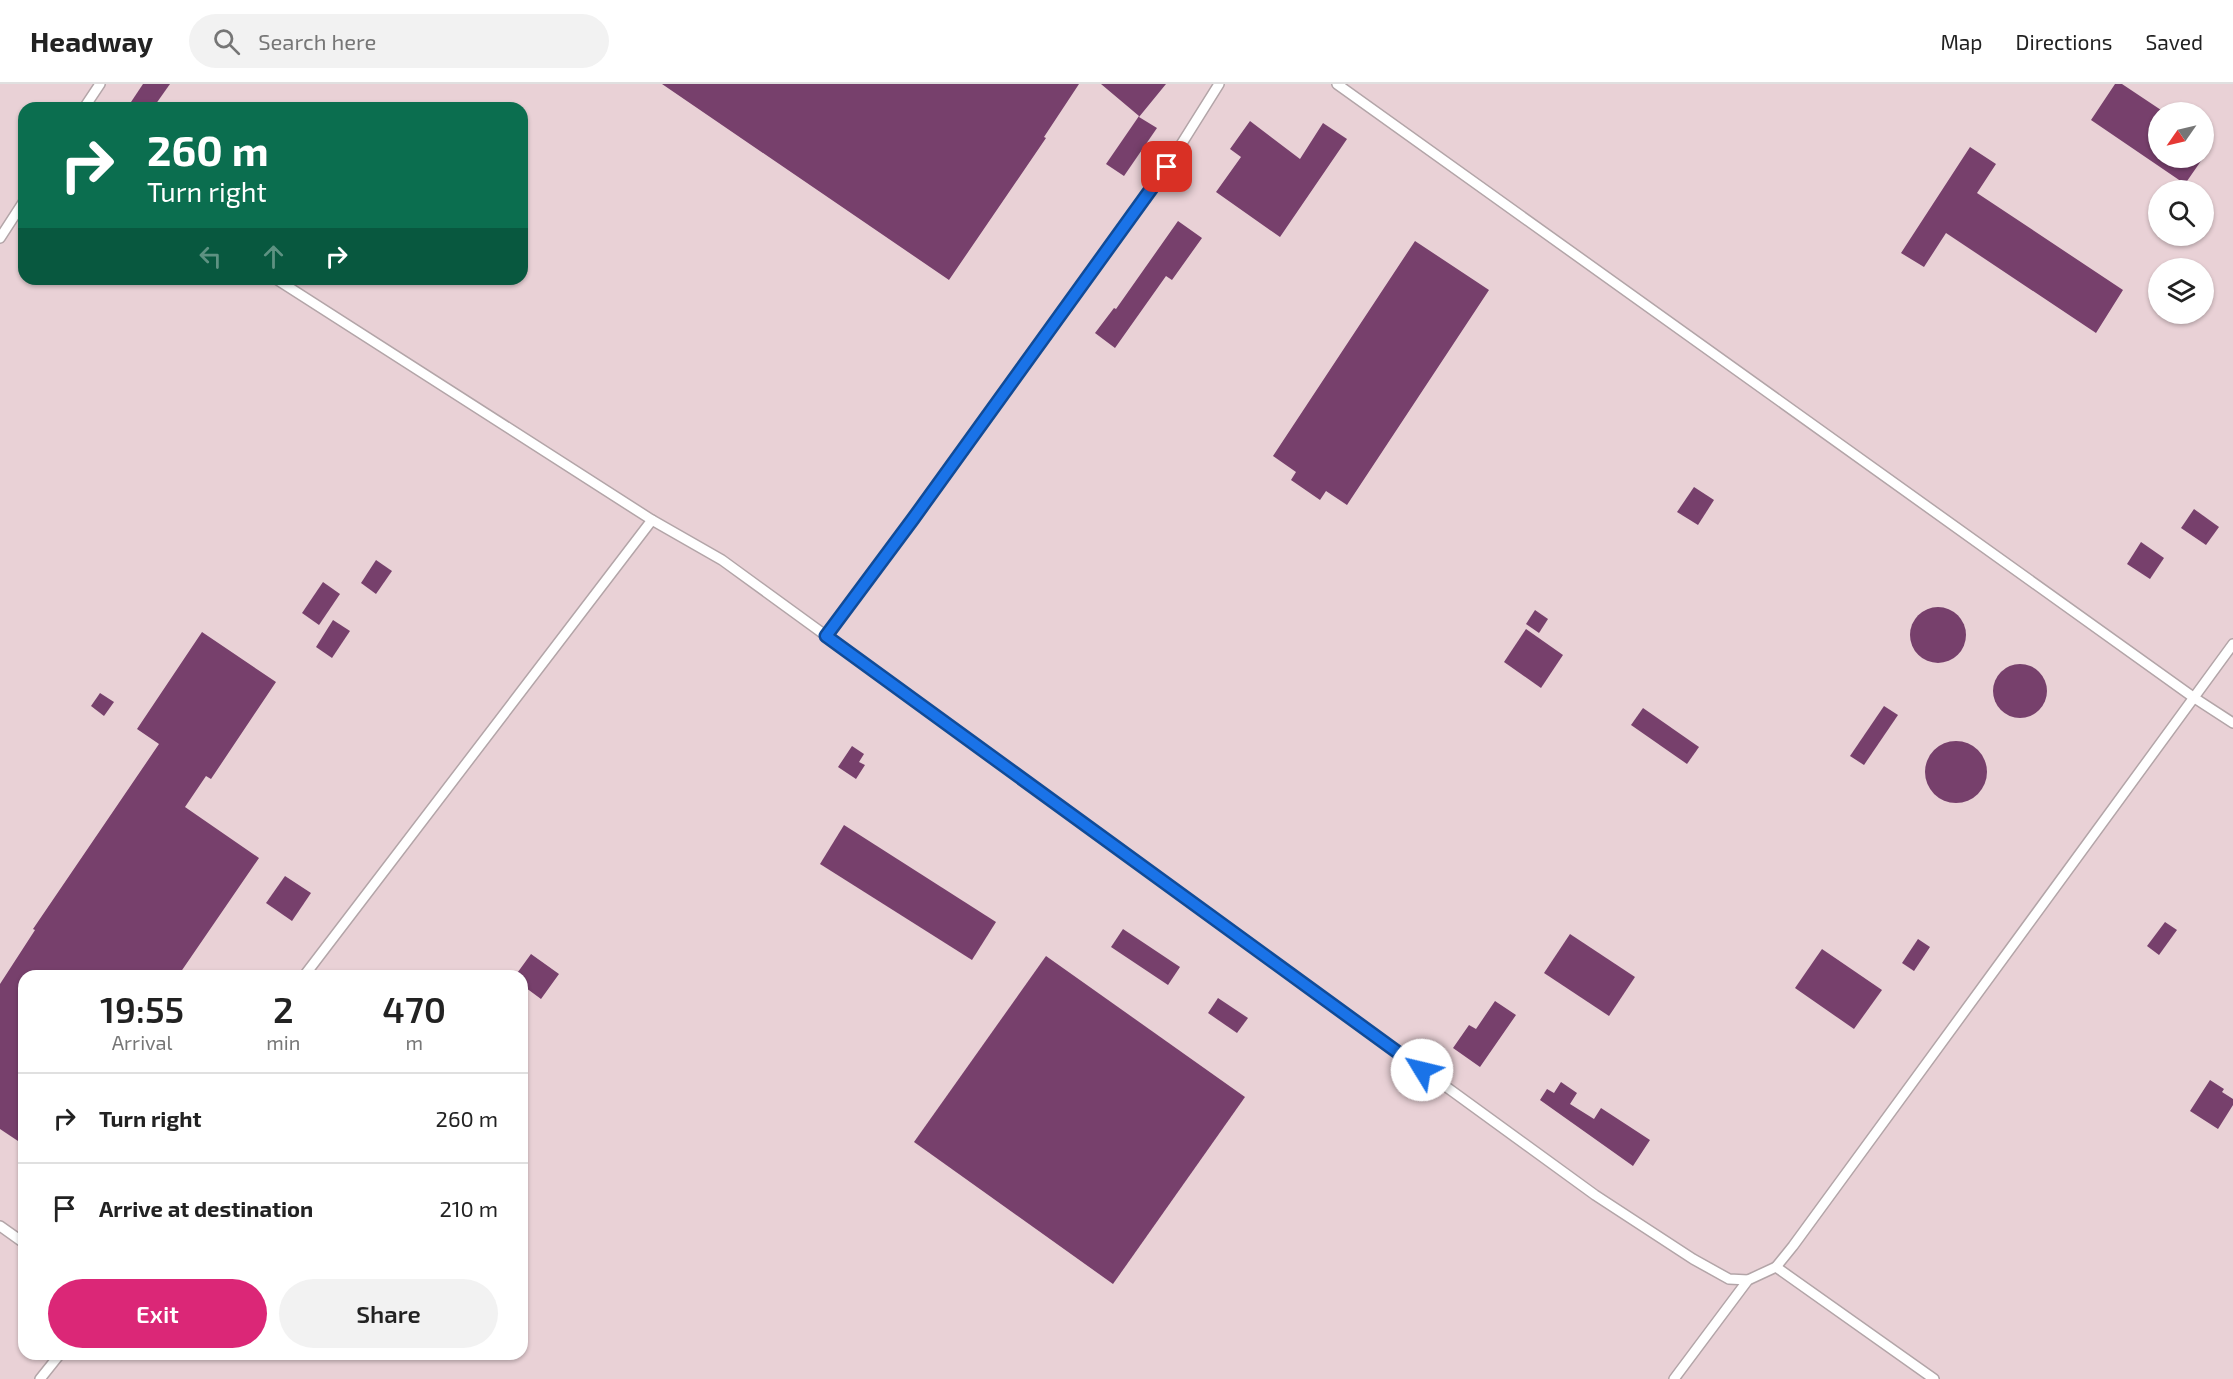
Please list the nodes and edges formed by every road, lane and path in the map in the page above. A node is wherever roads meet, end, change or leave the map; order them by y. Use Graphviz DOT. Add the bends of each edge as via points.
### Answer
graph roads {
  1 [pos="100,84"];
  2 [pos="1219,84"];
  3 [pos="1337,84"];
  4 [pos="88,102"];
  5 [pos="18,210"];
  6 [pos="0,238"];
  7 [pos="285,285"];
  8 [pos="652,520"];
  9 [pos="826,636"];
  10 [pos="2233,644"];
  11 [pos="2193,697"];
  12 [pos="2233,723"];
  13 [pos="309,970"];
  14 [pos="0,1226"];
  15 [pos="18,1239"];
  16 [pos="1776,1267"];
  17 [pos="1748,1280"];
  18 [pos="55,1360"];
  19 [pos="40,1379"];
  20 [pos="1674,1379"];
  21 [pos="1934,1379"];
  1 -- 4 [label="lane"];
  2 -- 9 [label="lane" via="1160,177"];
  3 -- 11 [label="lane"];
  5 -- 6 [label="lane"];
  7 -- 8 [label="lane"];
  8 -- 9 [label="lane" via="722,560"];
  8 -- 13 [label="lane"];
  9 -- 17 [label="lane" via="1595,1195 1729,1279"];
  10 -- 11 [label="lane"];
  11 -- 12 [label="lane"];
  11 -- 16 [label="lane"];
  14 -- 15 [label="lane"];
  16 -- 17 [label="lane"];
  16 -- 21 [label="lane"];
  17 -- 20 [label="lane"];
  18 -- 19 [label="lane"];
}
